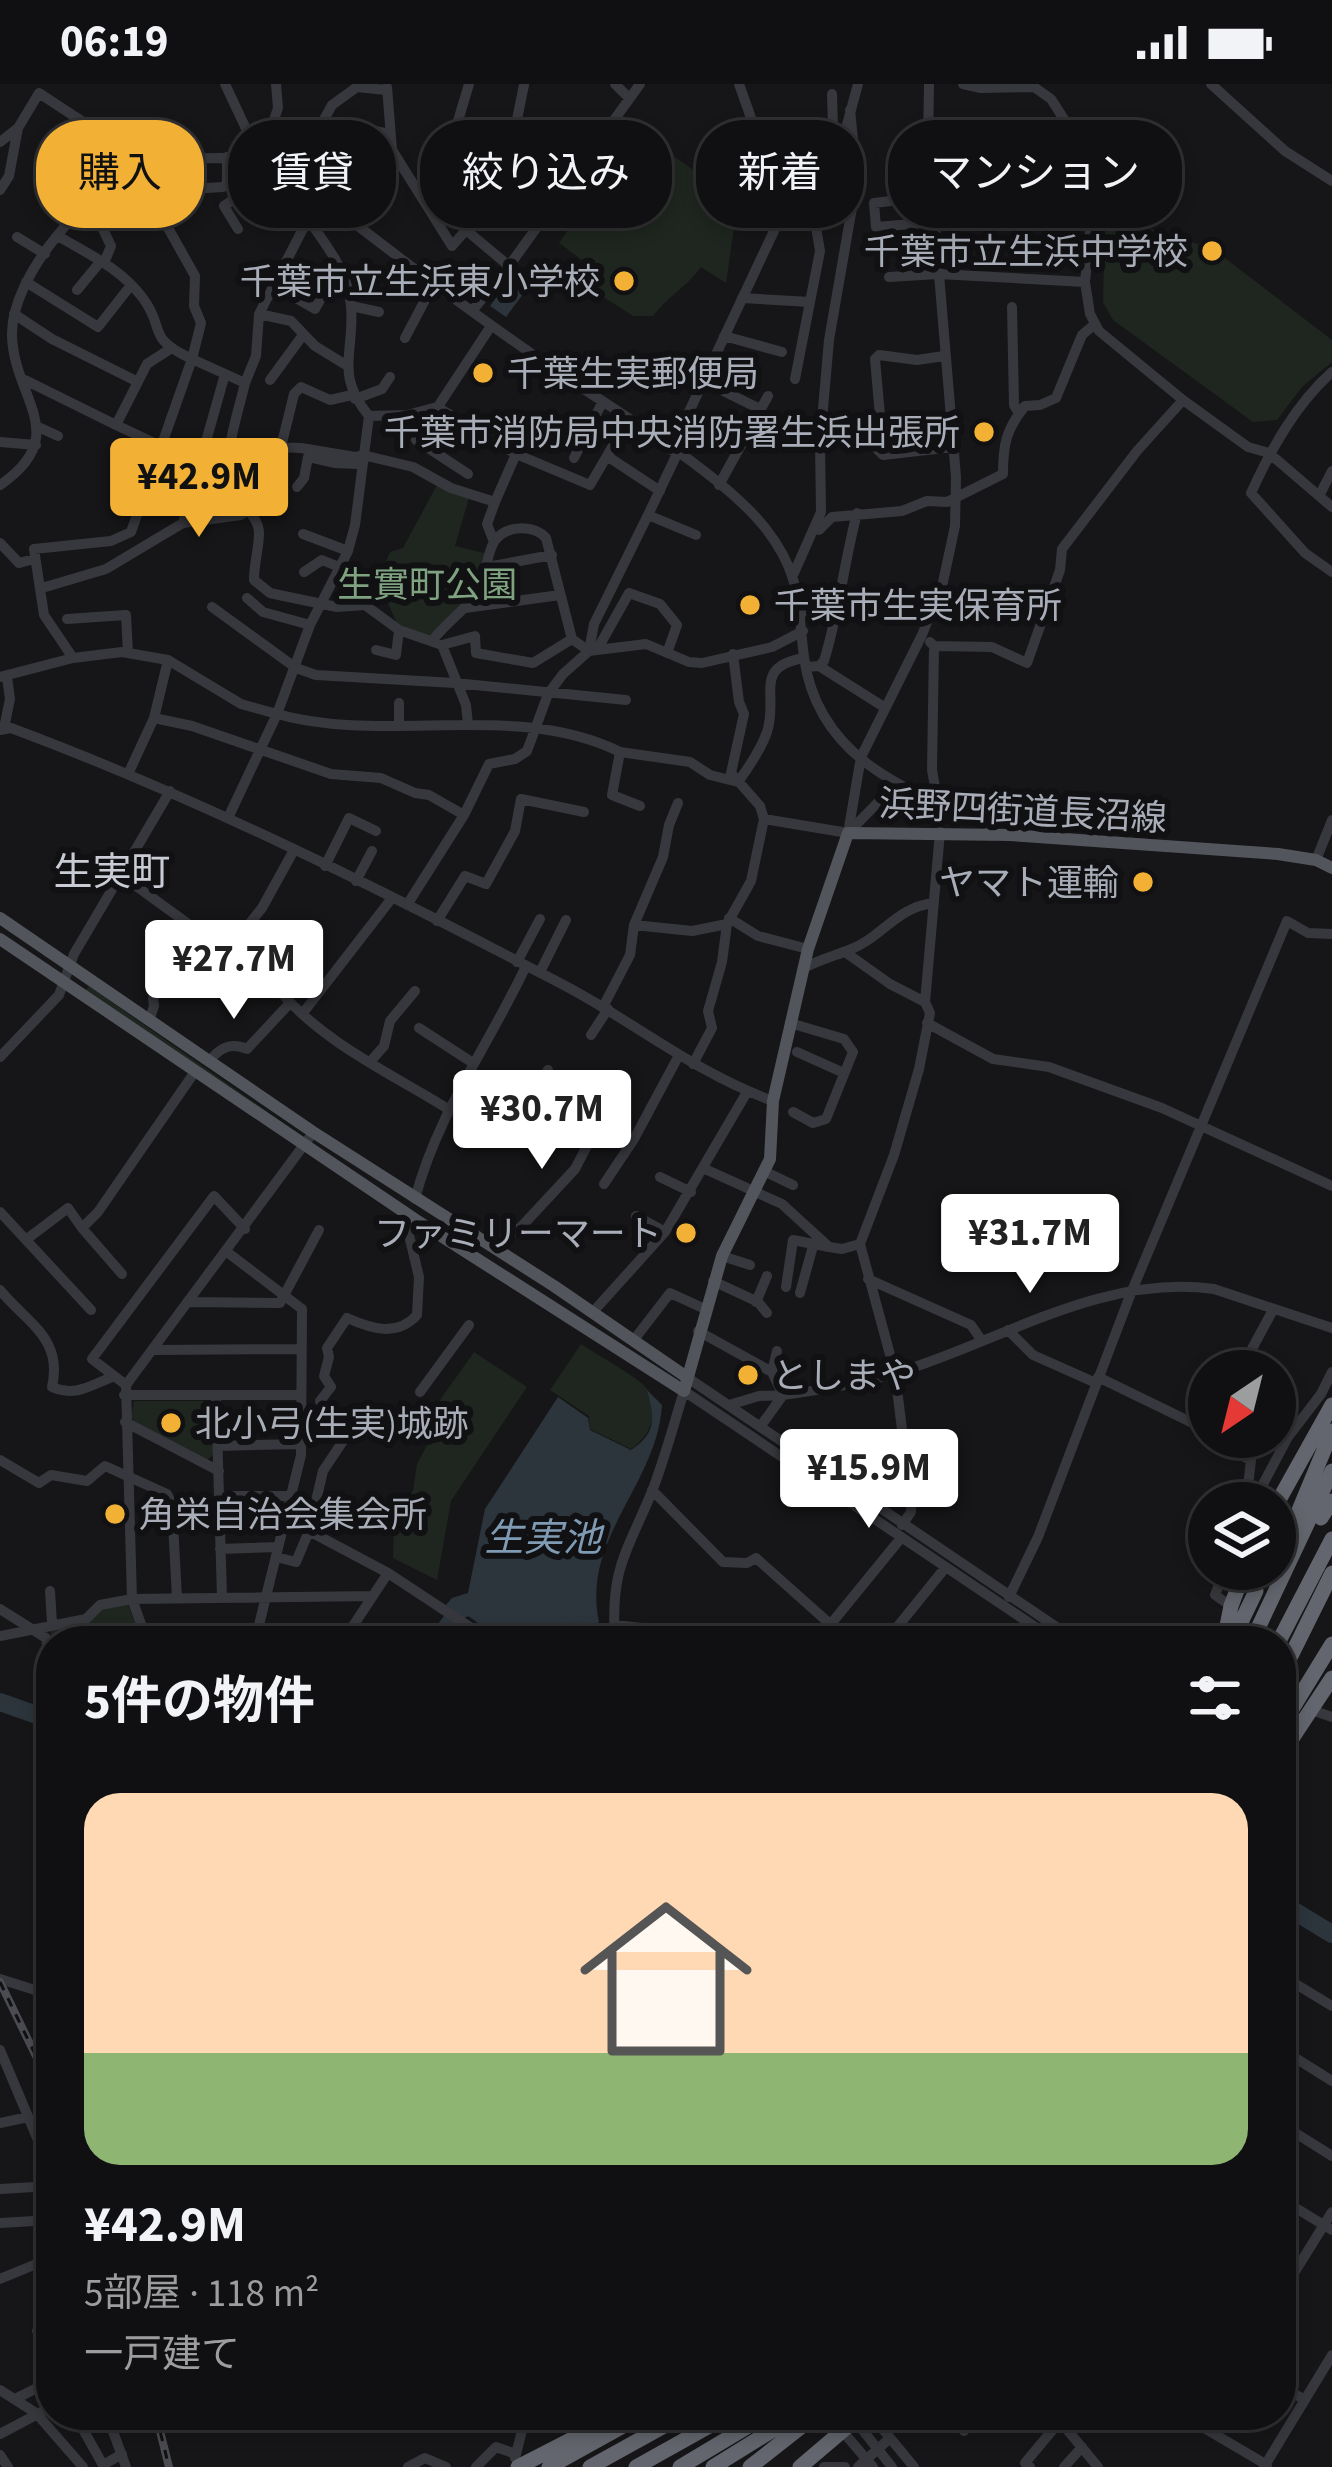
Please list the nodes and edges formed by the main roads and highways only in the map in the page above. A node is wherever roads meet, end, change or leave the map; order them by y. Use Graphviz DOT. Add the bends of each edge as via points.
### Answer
graph roads {
  1 [pos="1332,868"];
  2 [pos="0,917"];
  3 [pos="0,940"];
  4 [pos="687,1384"];
  5 [pos="1332,1406"];
  6 [pos="1332,1431"];
  7 [pos="1332,1471"];
  8 [pos="1289,1482"];
  9 [pos="1332,1501"];
  10 [pos="1296,1518"];
  11 [pos="1321,1518"];
  12 [pos="1332,1539"];
  13 [pos="1332,1573"];
  14 [pos="1237,1590"];
  15 [pos="1268,1590"];
  16 [pos="1256,1591"];
  17 [pos="1229,1626"];
  18 [pos="1236,1626"];
  19 [pos="1255,1626"];
  20 [pos="1257,1626"];
  21 [pos="1287,1626"];
  22 [pos="1332,1643"];
  23 [pos="1296,1646"];
  24 [pos="1332,1678"];
  25 [pos="1296,1702"];
  26 [pos="1296,1731"];
  27 [pos="586,2430"];
  28 [pos="616,2430"];
  29 [pos="657,2430"];
  30 [pos="702,2430"];
  31 [pos="742,2430"];
  32 [pos="780,2430"];
  33 [pos="787,2430"];
  34 [pos="839,2430"];
  35 [pos="519,2461"];
  36 [pos="549,2467"];
  37 [pos="590,2467"];
  38 [pos="636,2467"];
  39 [pos="680,2467"];
  40 [pos="713,2467"];
  41 [pos="750,2467"];
  42 [pos="800,2467"];
  1 -- 4 [label="main road, 浜野四街道長沼線" via="1255,852 848,833 819,906 790,1023 766,1172 722,1256"];
  2 -- 4 [label="main road"];
  3 -- 4 [label="main road" via="416,1220"];
  5 -- 8 [label="highway"];
  6 -- 10 [label="highway"];
  7 -- 20 [label="highway"];
  9 -- 11 [label="highway"];
  12 -- 21 [label="highway"];
  13 -- 23 [label="highway"];
  14 -- 17 [label="highway"];
  15 -- 19 [label="highway"];
  16 -- 18 [label="highway"];
  22 -- 25 [label="highway"];
  24 -- 26 [label="highway"];
  27 -- 35 [label="highway"];
  28 -- 36 [label="highway"];
  29 -- 37 [label="highway"];
  30 -- 38 [label="highway"];
  31 -- 39 [label="highway"];
  32 -- 40 [label="highway"];
  33 -- 41 [label="highway"];
  34 -- 42 [label="highway"];
}
